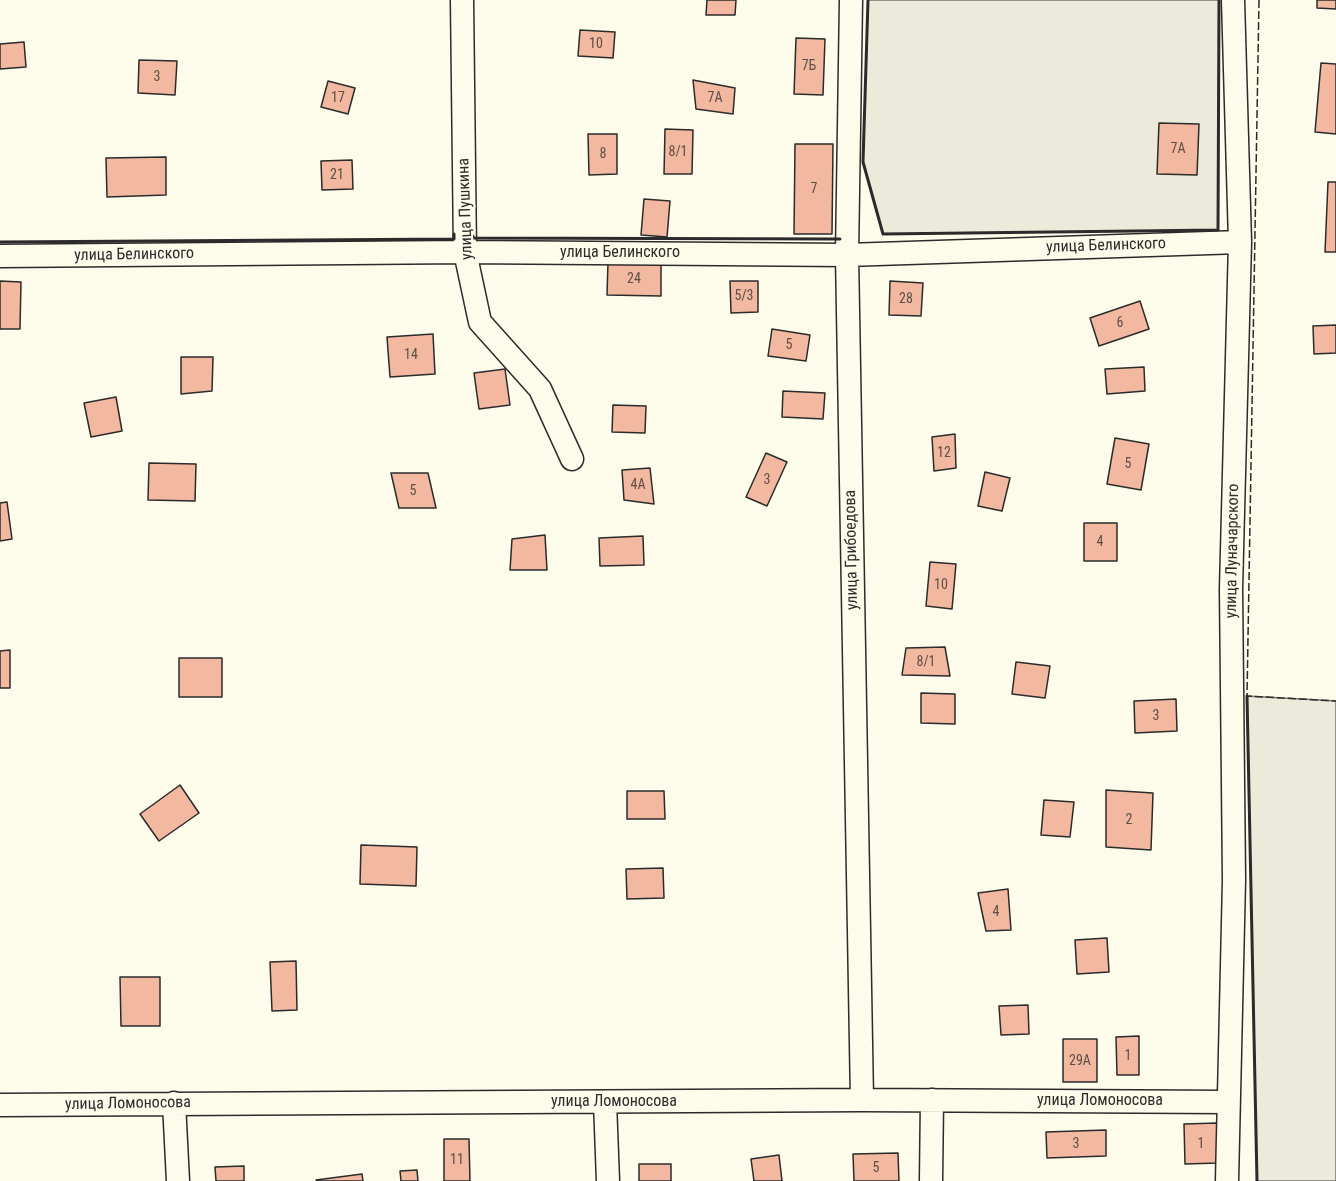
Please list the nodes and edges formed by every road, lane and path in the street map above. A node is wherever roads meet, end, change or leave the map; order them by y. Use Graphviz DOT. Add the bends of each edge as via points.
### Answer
graph roads {
  1 [pos="462,0"];
  2 [pos="851,0"];
  3 [pos="1233,0"];
  4 [pos="1240,242"];
  5 [pos="465,252"];
  6 [pos="847,255"];
  7 [pos="0,256"];
  8 [pos="572,459"];
  9 [pos="862,1100"];
  10 [pos="932,1100"];
  11 [pos="605,1102"];
  12 [pos="1228,1102"];
  13 [pos="174,1103"];
  14 [pos="0,1106"];
  15 [pos="177,1181"];
  16 [pos="608,1181"];
  17 [pos="931,1181"];
  18 [pos="1227,1181"];
  1 -- 5 [label="street, улица Пушкина"];
  2 -- 6 [label="street, улица Грибоедова"];
  3 -- 4 [label="street, улица Луначарского"];
  4 -- 6 [label="street, улица Белинского"];
  4 -- 12 [label="street, улица Луначарского" via="1231,589 1234,880"];
  5 -- 6 [label="street, улица Белинского"];
  5 -- 7 [label="street, улица Белинского"];
  5 -- 8 [label="street, улица Пушкина" via="480,322 540,388"];
  6 -- 9 [label="street, улица Грибоедова"];
  9 -- 10 [label="street, улица Ломоносова"];
  9 -- 11 [label="street, улица Ломоносова"];
  10 -- 12 [label="street, улица Ломоносова"];
  10 -- 17 [label="street"];
  11 -- 13 [label="street, улица Ломоносова"];
  11 -- 16 [label="street"];
  12 -- 18 [label="street, улица Луначарского"];
  13 -- 14 [label="street, улица Ломоносова"];
  13 -- 15 [label="street"];
}
